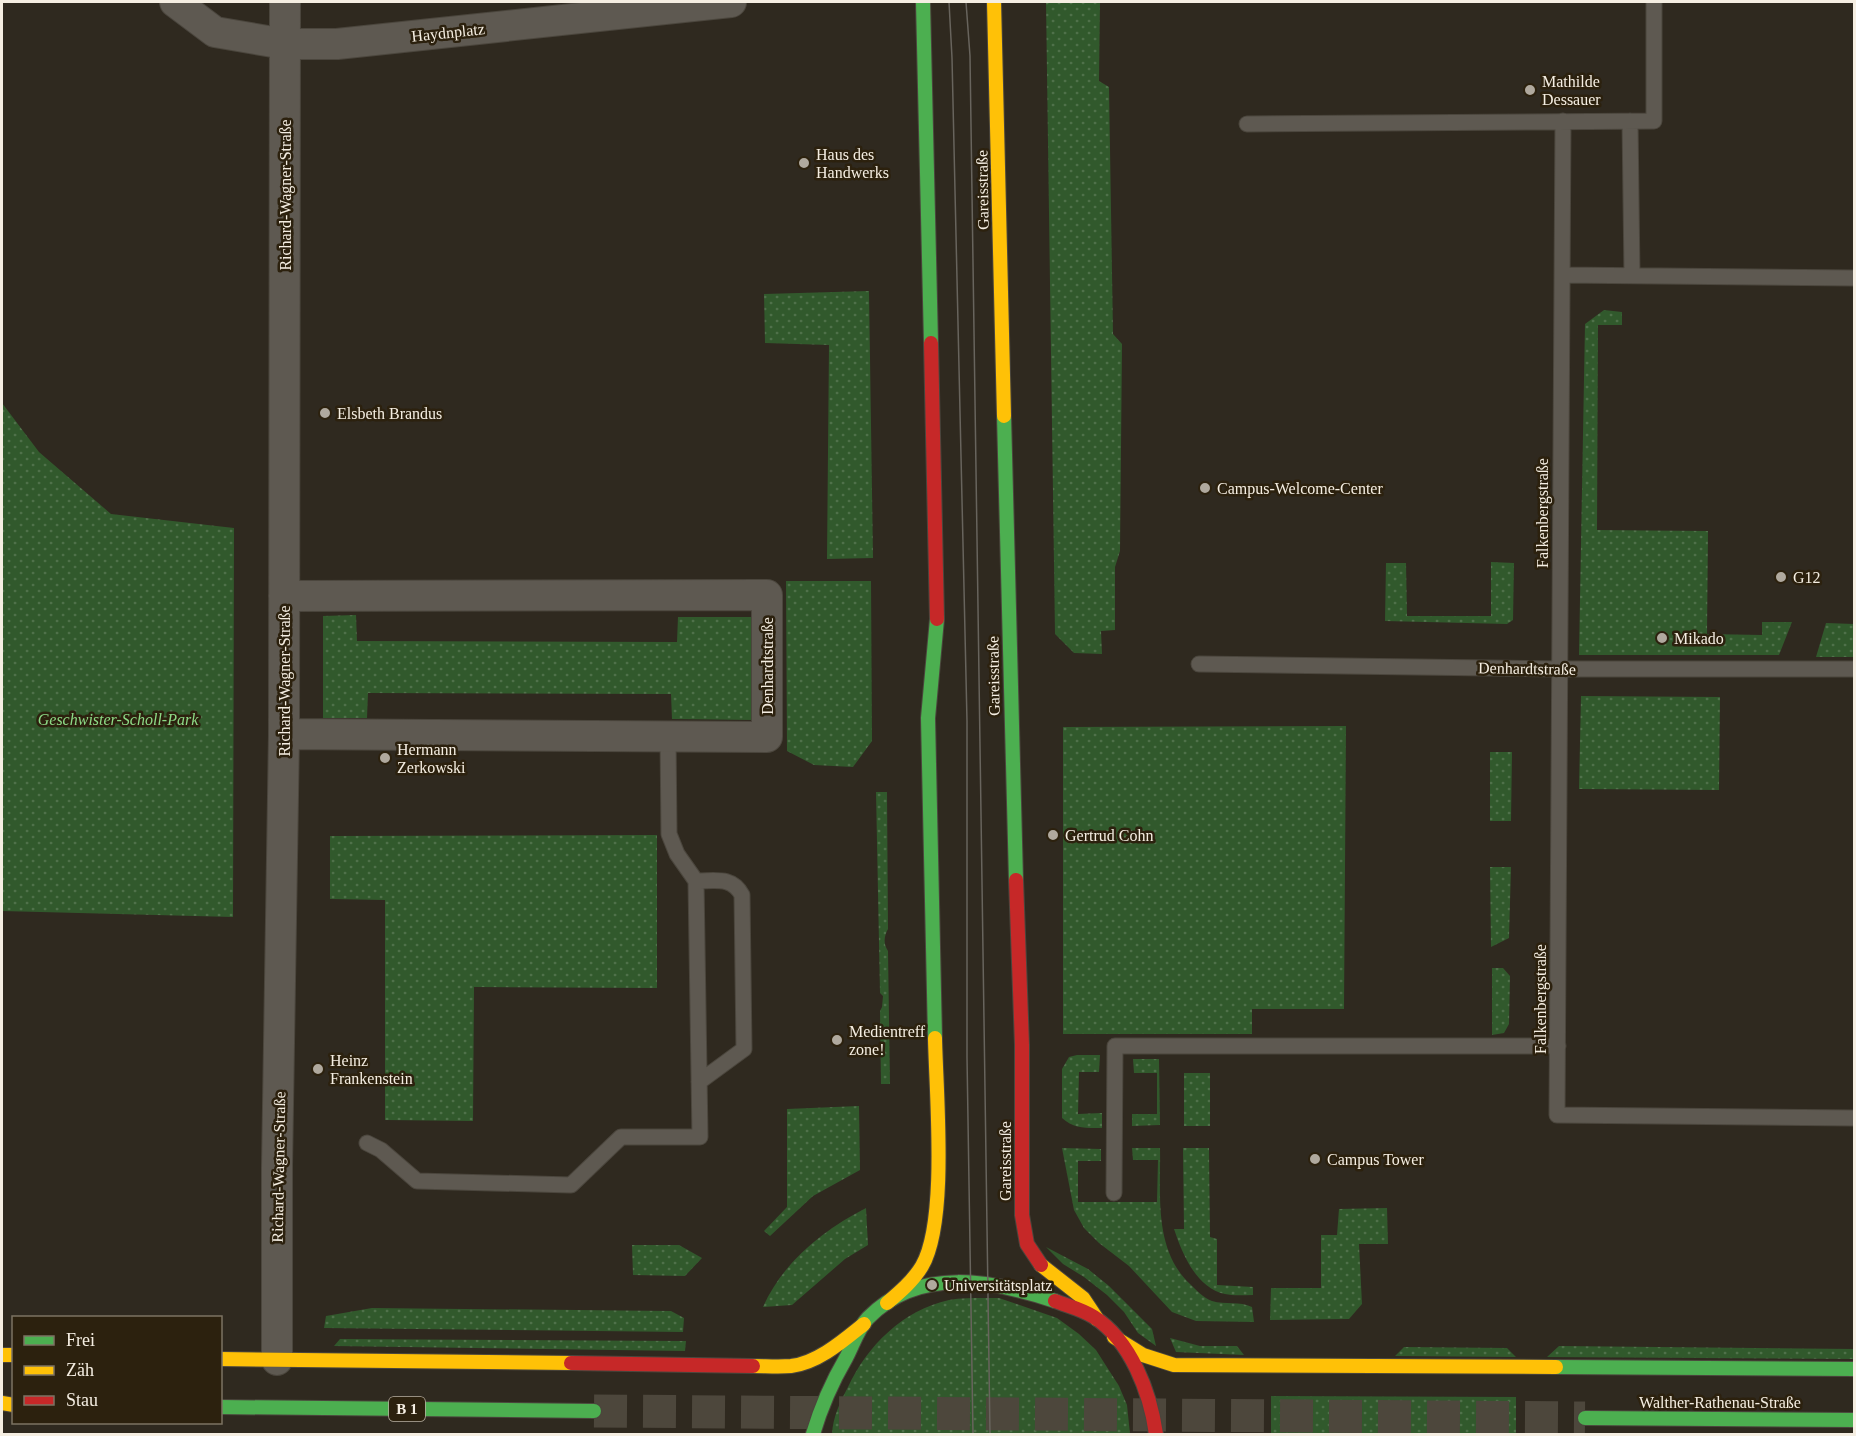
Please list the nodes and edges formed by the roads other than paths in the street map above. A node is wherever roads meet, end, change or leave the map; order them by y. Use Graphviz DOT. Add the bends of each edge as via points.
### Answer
graph roads {
  1 [pos="175,2"];
  2 [pos="285,2"];
  3 [pos="731,2"];
  4 [pos="922,2"];
  5 [pos="994,2"];
  6 [pos="1654,2"];
  7 [pos="285,45"];
  8 [pos="1563,121"];
  9 [pos="1630,121"];
  10 [pos="1247,124"];
  11 [pos="1562,275"];
  12 [pos="1632,275"];
  13 [pos="1854,278"];
  14 [pos="284,596"];
  15 [pos="1199,664"];
  16 [pos="1559,669"];
  17 [pos="1854,669"];
  18 [pos="284,734"];
  19 [pos="668,737"];
  20 [pos="696,881"];
  21 [pos="1558,1046"];
  22 [pos="699,1082"];
  23 [pos="1854,1118"];
  24 [pos="367,1143"];
  25 [pos="1114,1193"];
  26 [pos="887,1303"];
  27 [pos="1097,1319"];
  28 [pos="864,1324"];
  29 [pos="1114,1337"];
  30 [pos="222,1359"];
  31 [pos="277,1360"];
  32 [pos="1854,1369"];
  33 [pos="222,1407"];
  34 [pos="594,1411"];
  35 [pos="1586,1418"];
  36 [pos="1854,1420"];
  37 [pos="813,1434"];
  38 [pos="1156,1434"];
  1 -- 7 [label="street, Haydnplatz" via="215,32"];
  2 -- 7 [label="street, Richard-Wagner-Straße"];
  3 -- 7 [label="street, Haydnplatz" via="338,44"];
  4 -- 26 [label="main road" via="938,610 928,718 938,1162 929,1251 916,1276"];
  5 -- 27 [label="main road, Gareisstraße" via="1022,1045 1022,1215 1031,1252 1046,1269 1085,1298"];
  6 -- 9 [label="lane" via="1654,121"];
  7 -- 14 [label="street, Richard-Wagner-Straße"];
  8 -- 9 [label="lane"];
  8 -- 10 [label="lane"];
  8 -- 11 [label="lane, Falkenbergstraße"];
  9 -- 12 [label="lane"];
  11 -- 12 [label="lane"];
  11 -- 16 [label="lane, Falkenbergstraße"];
  12 -- 13 [label="lane"];
  14 -- 18 [label="street, Richard-Wagner-Straße"];
  14 -- 19 [label="street, Denhardtstraße" via="767,595 767,737"];
  15 -- 16 [label="lane, Denhardtstraße"];
  16 -- 17 [label="lane, Denhardtstraße"];
  16 -- 21 [label="lane, Falkenbergstraße"];
  18 -- 19 [label="street, Denhardtstraße"];
  18 -- 31 [label="street, Richard-Wagner-Straße"];
  19 -- 20 [label="lane" via="669,834 677,854"];
  20 -- 22 [label="lane"];
  20 -- 22 [label="lane" via="726,881 737,886 742,895 744,1049"];
  21 -- 23 [label="lane, Falkenbergstraße" via="1557,1115"];
  21 -- 25 [label="lane" via="1114,1046"];
  22 -- 24 [label="lane" via="700,1137 621,1137 571,1185 417,1181"];
  26 -- 27 [label="main road" via="925,1286 988,1283 1034,1294"];
  26 -- 28 [label="main road"];
  27 -- 29 [label="main road"];
  28 -- 31 [label="main road" via="827,1352 792,1366"];
  28 -- 37 [label="main road" via="833,1381"];
  29 -- 32 [label="main road" via="1143,1355 1174,1365"];
  29 -- 38 [label="main road" via="1145,1387"];
  30 -- 31 [label="main road"];
  33 -- 34 [label="main road, B 1"];
  35 -- 36 [label="main road, Walther-Rathenau-Straße"];
}
